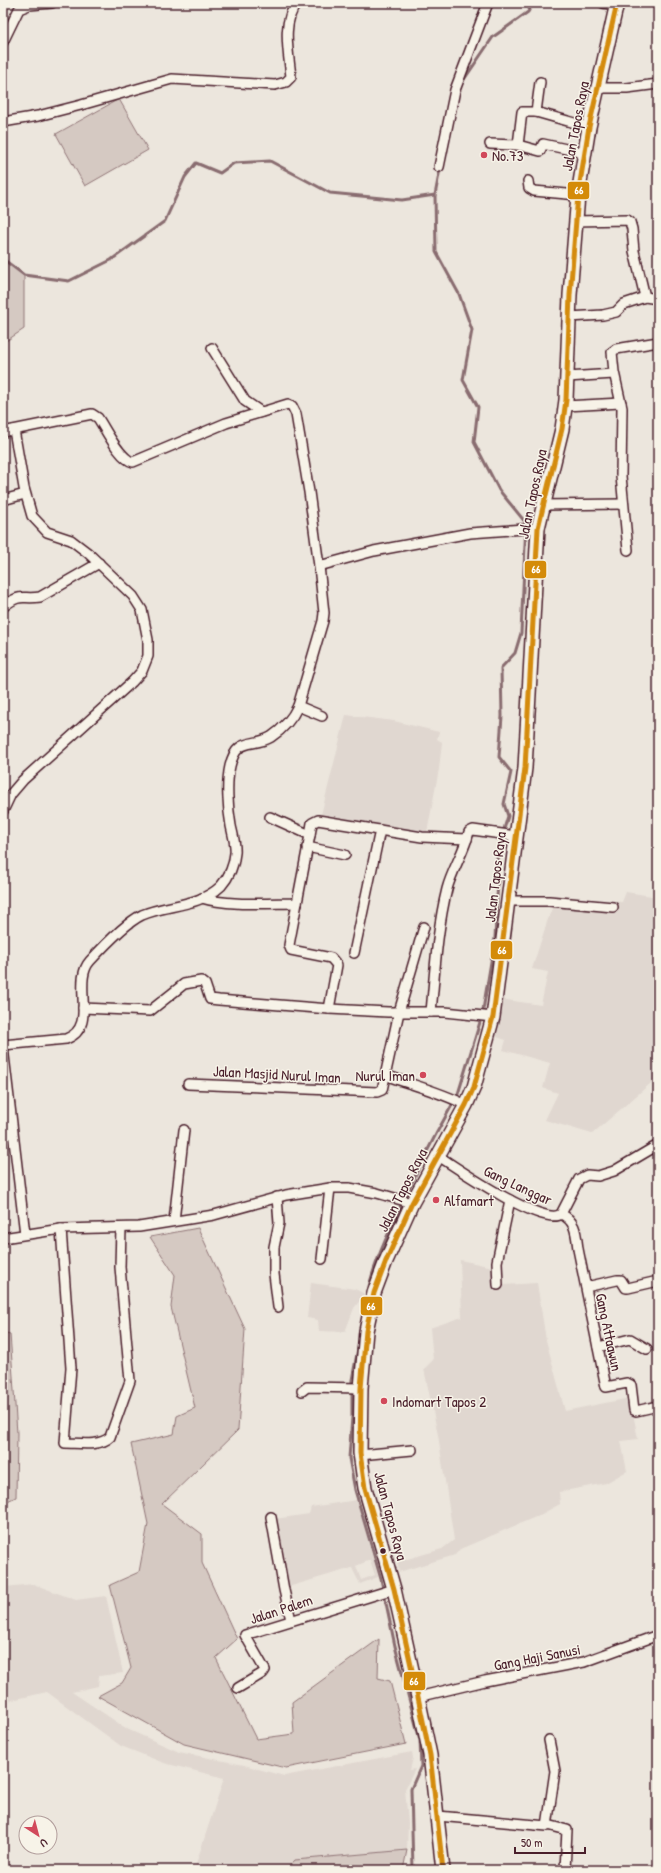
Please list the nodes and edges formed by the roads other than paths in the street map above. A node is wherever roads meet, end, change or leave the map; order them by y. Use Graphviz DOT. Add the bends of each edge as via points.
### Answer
graph roads {
  1 [pos="52,3"];
  2 [pos="296,3"];
  3 [pos="488,3"];
  4 [pos="612,4"];
  5 [pos="3,42"];
  6 [pos="540,82"];
  7 [pos="658,84"];
  8 [pos="598,88"];
  9 [pos="536,112"];
  10 [pos="3,122"];
  11 [pos="589,127"];
  12 [pos="490,144"];
  13 [pos="518,145"];
  14 [pos="585,153"];
  15 [pos="439,167"];
  16 [pos="528,182"];
  17 [pos="578,195"];
  18 [pos="575,221"];
  19 [pos="645,297"];
  20 [pos="658,299"];
  21 [pos="569,316"];
  22 [pos="658,342"];
  23 [pos="212,348"];
  24 [pos="614,374"];
  25 [pos="567,376"];
  26 [pos="621,403"];
  27 [pos="565,406"];
  28 [pos="261,412"];
  29 [pos="14,430"];
  30 [pos="3,432"];
  31 [pos="25,494"];
  32 [pos="3,500"];
  33 [pos="623,504"];
  34 [pos="543,505"];
  35 [pos="533,528"];
  36 [pos="628,550"];
  37 [pos="99,563"];
  38 [pos="318,566"];
  39 [pos="3,607"];
  40 [pos="298,706"];
  41 [pos="322,716"];
  42 [pos="3,811"];
  43 [pos="270,817"];
  44 [pos="380,830"];
  45 [pos="310,835"];
  46 [pos="512,835"];
  47 [pos="467,840"];
  48 [pos="307,847"];
  49 [pos="345,855"];
  50 [pos="202,898"];
  51 [pos="508,901"];
  52 [pos="297,904"];
  53 [pos="613,907"];
  54 [pos="424,927"];
  55 [pos="354,953"];
  56 [pos="83,1008"];
  57 [pos="329,1009"];
  58 [pos="399,1012"];
  59 [pos="431,1012"];
  60 [pos="493,1017"];
  61 [pos="3,1046"];
  62 [pos="385,1075"];
  63 [pos="188,1084"];
  64 [pos="466,1105"];
  65 [pos="184,1130"];
  66 [pos="658,1145"];
  67 [pos="437,1155"];
  68 [pos="330,1188"];
  69 [pos="277,1197"];
  70 [pos="510,1200"];
  71 [pos="407,1202"];
  72 [pos="561,1214"];
  73 [pos="174,1221"];
  74 [pos="121,1228"];
  75 [pos="61,1230"];
  76 [pos="26,1234"];
  77 [pos="3,1238"];
  78 [pos="322,1259"];
  79 [pos="658,1280"];
  80 [pos="498,1285"];
  81 [pos="586,1287"];
  82 [pos="278,1307"];
  83 [pos="598,1347"];
  84 [pos="647,1349"];
  85 [pos="355,1389"];
  86 [pos="302,1390"];
  87 [pos="658,1406"];
  88 [pos="412,1450"];
  89 [pos="360,1455"];
  90 [pos="271,1517"];
  91 [pos="387,1591"];
  92 [pos="291,1620"];
  93 [pos="658,1635"];
  94 [pos="238,1688"];
  95 [pos="418,1697"];
  96 [pos="549,1740"];
  97 [pos="438,1816"];
  98 [pos="548,1825"];
  99 [pos="443,1870"];
  100 [pos="565,1870"];
  1 -- 5 [label="street" via="29,5 20,9"];
  2 -- 10 [label="street" via="291,10 287,27 291,77 286,82 275,85 172,79 81,106"];
  3 -- 15 [label="street" via="455,90"];
  4 -- 8 [label="main road, Jalan Tapos Raya"];
  6 -- 9 [label="street"];
  7 -- 8 [label="street"];
  8 -- 11 [label="main road, Jalan Tapos Raya"];
  9 -- 11 [label="street"];
  9 -- 13 [label="street" via="522,112"];
  11 -- 14 [label="main road, Jalan Tapos Raya"];
  12 -- 13 [label="street"];
  13 -- 14 [label="street" via="540,151 542,144"];
  14 -- 17 [label="main road, Jalan Tapos Raya"];
  16 -- 17 [label="street" via="529,188 534,191"];
  17 -- 18 [label="main road, Jalan Tapos Raya"];
  18 -- 19 [label="street" via="630,222"];
  18 -- 21 [label="main road, Jalan Tapos Raya"];
  19 -- 20 [label="street"];
  19 -- 21 [label="street" via="624,304 616,312"];
  21 -- 25 [label="main road, Jalan Tapos Raya"];
  22 -- 24 [label="street" via="614,350"];
  23 -- 28 [label="street" via="245,401"];
  24 -- 25 [label="street"];
  24 -- 26 [label="street"];
  25 -- 27 [label="main road, Jalan Tapos Raya"];
  26 -- 27 [label="street"];
  26 -- 33 [label="street"];
  27 -- 34 [label="main road, Jalan Tapos Raya" via="562,429"];
  28 -- 29 [label="street" via="226,423 133,462 123,456 98,418 92,414"];
  28 -- 38 [label="street" via="288,404 294,409 310,492"];
  29 -- 30 [label="street"];
  29 -- 31 [label="street"];
  31 -- 32 [label="street"];
  31 -- 37 [label="street" via="32,516 44,530 71,540"];
  33 -- 34 [label="street"];
  33 -- 36 [label="street"];
  34 -- 35 [label="main road, Jalan Tapos Raya"];
  35 -- 38 [label="street" via="470,533 374,551"];
  35 -- 46 [label="main road, Jalan Tapos Raya" via="525,768"];
  37 -- 39 [label="street" via="40,596 14,598"];
  37 -- 42 [label="street" via="132,596 142,610 148,640 147,660 142,671 132,682 23,780 11,794"];
  38 -- 40 [label="street" via="323,621"];
  40 -- 41 [label="street"];
  40 -- 50 [label="street" via="293,717 270,738 246,744 234,754 229,767 228,809 236,852 226,880"];
  43 -- 45 [label="street"];
  44 -- 45 [label="street" via="318,820 312,823"];
  44 -- 47 [label="street" via="422,837"];
  44 -- 55 [label="street"];
  45 -- 48 [label="street"];
  46 -- 47 [label="street" via="470,831"];
  46 -- 51 [label="main road, Jalan Tapos Raya"];
  47 -- 59 [label="street" via="448,888 439,934"];
  48 -- 49 [label="street"];
  48 -- 52 [label="street"];
  50 -- 52 [label="street" via="233,902"];
  50 -- 56 [label="street" via="147,914 129,924 88,964 84,973"];
  51 -- 53 [label="street"];
  51 -- 60 [label="main road, Jalan Tapos Raya"];
  52 -- 57 [label="street" via="289,946 291,950 331,958 337,965"];
  54 -- 58 [label="street, Jalan Masjid Nurul Iman"];
  56 -- 57 [label="street" via="150,1011 184,984 201,981 205,984 210,999 214,1000"];
  56 -- 61 [label="street" via="80,1028 71,1038"];
  57 -- 58 [label="street"];
  58 -- 59 [label="street"];
  58 -- 62 [label="street, Jalan Masjid Nurul Iman"];
  59 -- 60 [label="street"];
  60 -- 64 [label="main road, Jalan Tapos Raya" via="476,1080"];
  61 -- 76 [label="street"];
  62 -- 63 [label="street, Jalan Masjid Nurul Iman" via="384,1086 377,1092"];
  62 -- 64 [label="street" via="453,1098"];
  64 -- 67 [label="main road, Jalan Tapos Raya"];
  65 -- 73 [label="street"];
  66 -- 72 [label="street, Gang Langgar" via="614,1171 598,1176 587,1175 579,1179"];
  67 -- 70 [label="street, Gang Langgar" via="468,1177"];
  67 -- 71 [label="main road, Jalan Tapos Raya"];
  68 -- 69 [label="street"];
  68 -- 71 [label="street" via="349,1188 377,1193"];
  68 -- 78 [label="street"];
  69 -- 73 [label="street" via="214,1215"];
  69 -- 82 [label="street" via="279,1223 274,1247 274,1274"];
  70 -- 72 [label="street, Gang Langgar" via="552,1217"];
  70 -- 80 [label="street" via="497,1262"];
  71 -- 85 [label="main road, Jalan Tapos Raya" via="374,1293"];
  72 -- 81 [label="street, Gang Attaawun" via="568,1218 576,1230"];
  73 -- 74 [label="street"];
  74 -- 75 [label="street"];
  74 -- 75 [label="street" via="121,1274 130,1381 110,1437 88,1444 65,1443 71,1368"];
  75 -- 76 [label="street"];
  76 -- 77 [label="street"];
  79 -- 81 [label="street" via="628,1288 621,1280"];
  81 -- 83 [label="street, Gang Attaawun"];
  83 -- 84 [label="street" via="630,1340"];
  83 -- 87 [label="street, Gang Attaawun" via="606,1387 631,1385 636,1411"];
  85 -- 86 [label="street" via="307,1387"];
  85 -- 89 [label="main road, Jalan Tapos Raya"];
  88 -- 89 [label="street"];
  89 -- 91 [label="main road, Jalan Tapos Raya"];
  90 -- 92 [label="street"];
  91 -- 92 [label="street, Jalan Palem"];
  91 -- 95 [label="main road, Jalan Tapos Raya"];
  92 -- 94 [label="street, Jalan Palem" via="245,1635 265,1670"];
  93 -- 95 [label="street, Gang Haji Sanusi" via="584,1662"];
  95 -- 97 [label="main road, Jalan Tapos Raya" via="430,1755"];
  96 -- 98 [label="street" via="555,1771"];
  97 -- 98 [label="street"];
  97 -- 99 [label="main road, Jalan Tapos Raya"];
  98 -- 100 [label="street" via="567,1830"];
}
